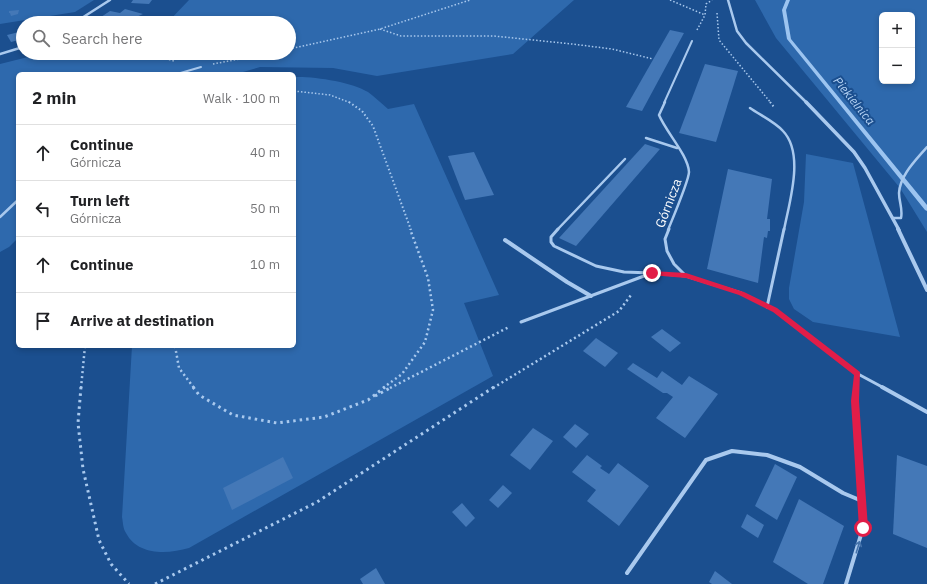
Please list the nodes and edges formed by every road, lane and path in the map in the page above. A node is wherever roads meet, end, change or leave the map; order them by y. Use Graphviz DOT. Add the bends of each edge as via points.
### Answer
graph roads {
  1 [pos="110,0"];
  2 [pos="470,0"];
  3 [pos="670,0"];
  4 [pos="715,0"];
  5 [pos="728,0"];
  6 [pos="716,9"];
  7 [pos="85,16"];
  8 [pos="705,16"];
  9 [pos="380,29"];
  10 [pos="692,41"];
  11 [pos="296,47"];
  12 [pos="16,49"];
  13 [pos="0,54"];
  14 [pos="653,59"];
  15 [pos="169,60"];
  16 [pos="236,60"];
  17 [pos="176,62"];
  18 [pos="201,67"];
  19 [pos="184,72"];
  20 [pos="296,91"];
  21 [pos="750,108"];
  22 [pos="778,112"];
  23 [pos="646,138"];
  24 [pos="927,147"];
  25 [pos="677,148"];
  26 [pos="625,159"];
  27 [pos="16,202"];
  28 [pos="0,217"];
  29 [pos="893,218"];
  30 [pos="505,240"];
  31 [pos="652,273"];
  32 [pos="646,276"];
  33 [pos="686,276"];
  34 [pos="927,290"];
  35 [pos="591,296"];
  36 [pos="768,307"];
  37 [pos="521,322"];
  38 [pos="513,325"];
  39 [pos="85,348"];
  40 [pos="175,348"];
  41 [pos="858,374"];
  42 [pos="368,400"];
  43 [pos="927,412"];
  44 [pos="862,501"];
  45 [pos="627,573"];
  46 [pos="129,584"];
  47 [pos="155,584"];
  48 [pos="846,584"];
  1 -- 7 [label="street"];
  2 -- 9 [label="path"];
  3 -- 8 [label="path"];
  4 -- 8 [label="path" via="706,4"];
  5 -- 29 [label="street" via="737,30 746,43 854,152"];
  6 -- 22 [label="path" via="719,40"];
  8 -- 10 [label="path"];
  9 -- 11 [label="path"];
  9 -- 14 [label="path" via="401,36 494,36 572,44 612,49"];
  10 -- 25 [label="lane, Górnicza" via="659,116"];
  12 -- 13 [label="street"];
  15 -- 17 [label="path"];
  16 -- 18 [label="path"];
  18 -- 19 [label="lane"];
  20 -- 42 [label="path" via="340,98 361,110 373,126 428,278 433,310 425,342 402,374"];
  21 -- 36 [label="lane" via="783,131 790,142 793,155 794,180"];
  23 -- 25 [label="lane"];
  24 -- 29 [label="lane" via="901,182 899,194 903,212 900,218"];
  25 -- 33 [label="lane, Górnicza" via="687,162 689,174 665,239 667,251 674,264"];
  26 -- 31 [label="lane" via="551,237 551,242 554,246 596,266 624,272"];
  27 -- 28 [label="lane"];
  29 -- 34 [label="street"];
  30 -- 35 [label="street"];
  31 -- 32 [label="lane"];
  31 -- 33 [label="lane"];
  32 -- 35 [label="lane"];
  32 -- 47 [label="path" via="619,311 513,375 317,502"];
  33 -- 36 [label="lane" via="741,293"];
  35 -- 37 [label="lane"];
  36 -- 41 [label="lane"];
  38 -- 42 [label="path"];
  39 -- 46 [label="path" via="78,423 83,469 99,540 111,564"];
  40 -- 42 [label="path" via="179,368 199,395 233,415 285,422 324,417"];
  41 -- 43 [label="lane"];
  41 -- 44 [label="lane" via="855,401"];
  44 -- 45 [label="lane" via="794,465 767,455 732,451 706,460"];
  48 -- 44 [label="lane, one-way" via="863,528"];
}
